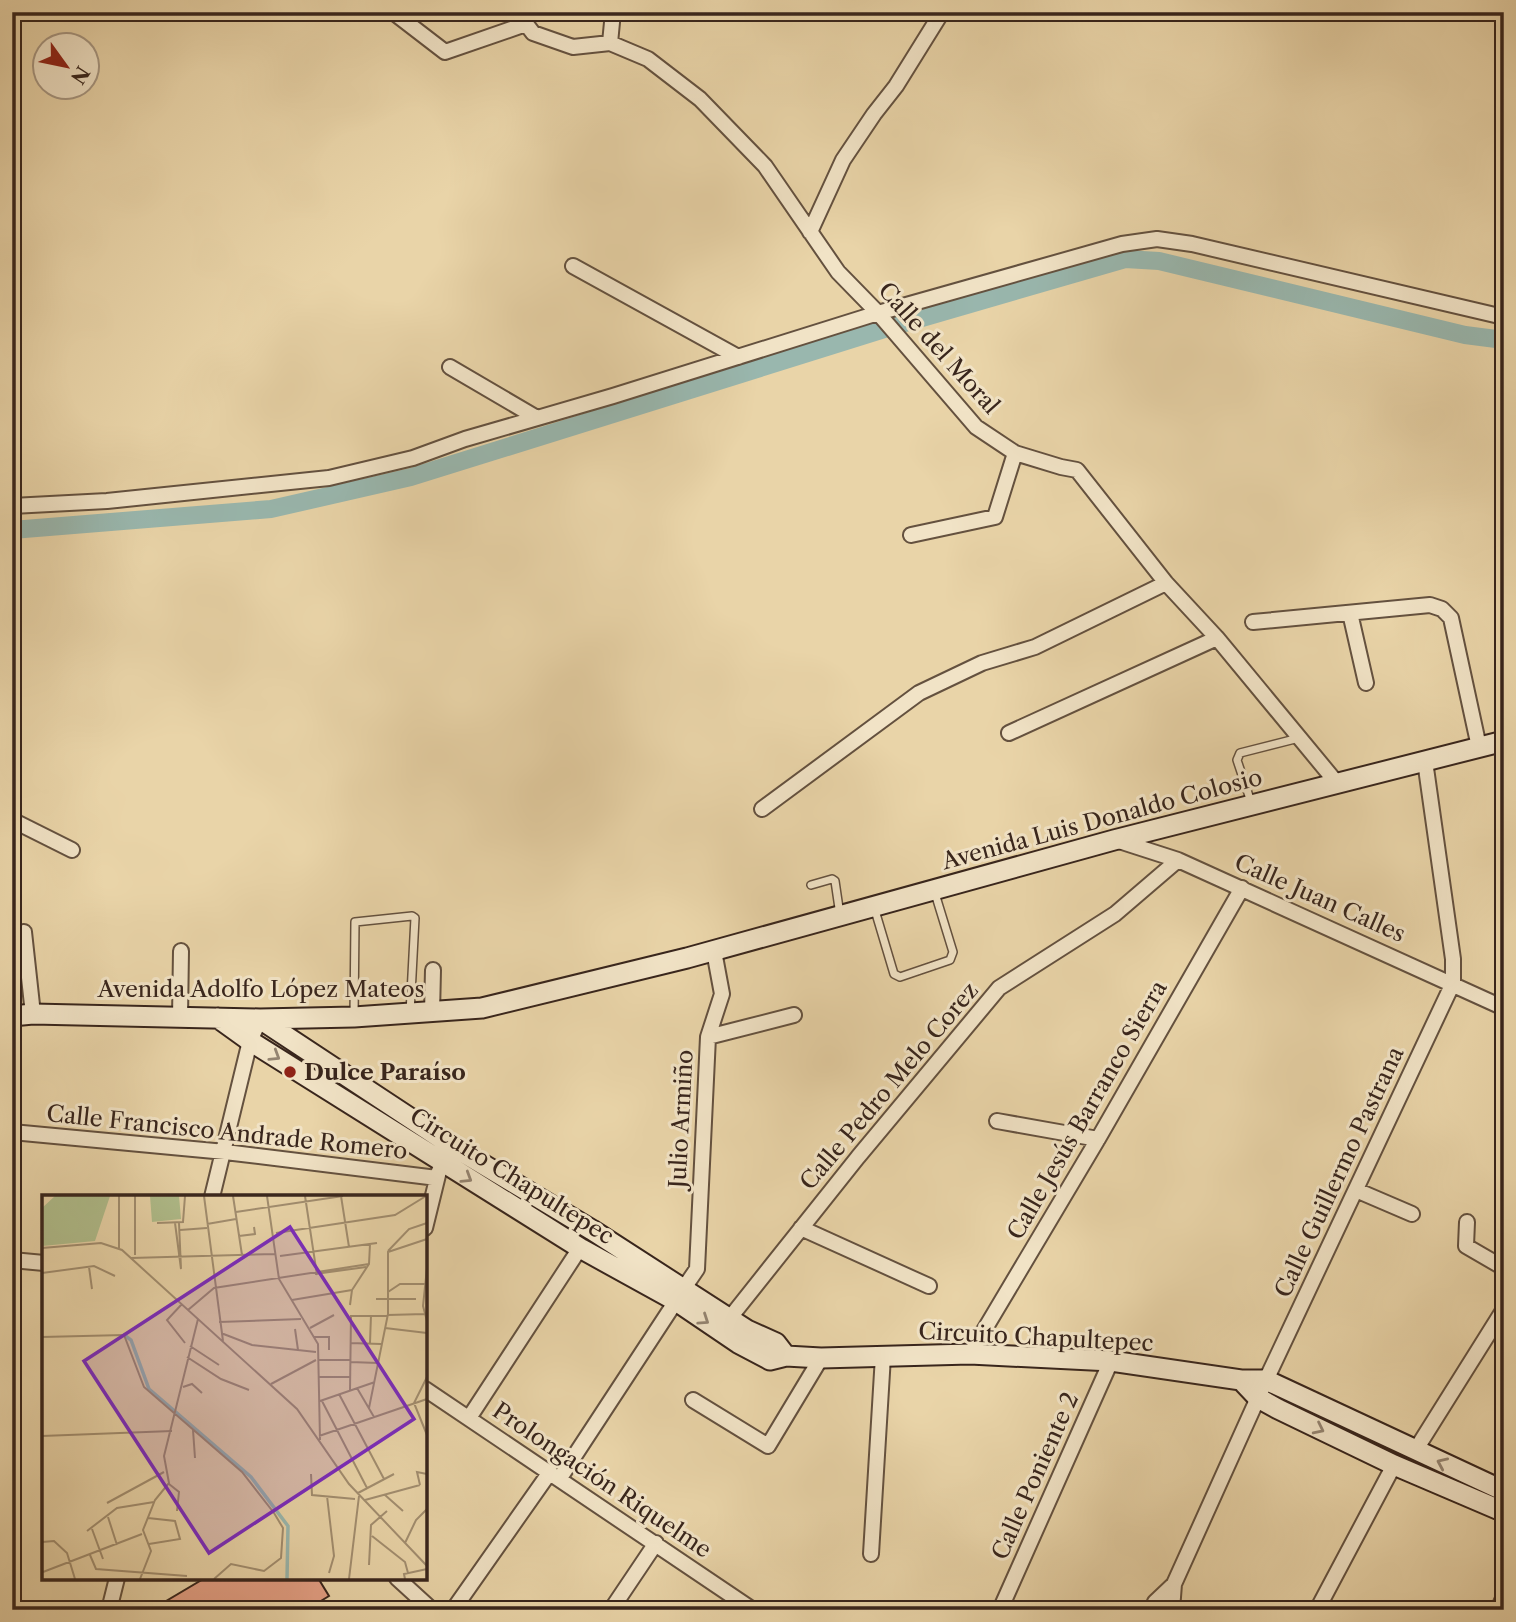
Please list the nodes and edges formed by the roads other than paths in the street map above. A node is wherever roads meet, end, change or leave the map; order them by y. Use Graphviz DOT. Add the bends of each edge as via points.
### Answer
graph roads {
  1 [pos="393,12"];
  2 [pos="613,12"];
  3 [pos="942,12"];
  4 [pos="522,18"];
  5 [pos="610,43"];
  6 [pos="810,232"];
  7 [pos="573,266"];
  8 [pos="1504,314"];
  9 [pos="880,316"];
  10 [pos="738,357"];
  11 [pos="450,367"];
  12 [pos="537,418"];
  13 [pos="1015,453"];
  14 [pos="12,506"];
  15 [pos="911,536"];
  16 [pos="1171,588"];
  17 [pos="1350,612"];
  18 [pos="1253,622"];
  19 [pos="1212,634"];
  20 [pos="1366,683"];
  21 [pos="1009,733"];
  22 [pos="1300,738"];
  23 [pos="1504,741"];
  24 [pos="1479,747"];
  25 [pos="1425,761"];
  26 [pos="1336,782"];
  27 [pos="1252,804"];
  28 [pos="762,809"];
  29 [pos="12,820"];
  30 [pos="1114,840"];
  31 [pos="72,850"];
  32 [pos="1178,860"];
  33 [pos="811,885"];
  34 [pos="934,888"];
  35 [pos="1242,888"];
  36 [pos="874,907"];
  37 [pos="840,916"];
  38 [pos="24,932"];
  39 [pos="181,950"];
  40 [pos="714,951"];
  41 [pos="433,970"];
  42 [pos="1453,983"];
  43 [pos="1504,1008"];
  44 [pos="410,1013"];
  45 [pos="432,1013"];
  46 [pos="33,1014"];
  47 [pos="794,1015"];
  48 [pos="12,1016"];
  49 [pos="180,1017"];
  50 [pos="354,1017"];
  51 [pos="218,1018"];
  52 [pos="260,1018"];
  53 [pos="708,1037"];
  54 [pos="250,1041"];
  55 [pos="997,1121"];
  56 [pos="12,1132"];
  57 [pos="1098,1139"];
  58 [pos="225,1152"];
  59 [pos="439,1170"];
  60 [pos="1356,1191"];
  61 [pos="213,1195"];
  62 [pos="1412,1214"];
  63 [pos="427,1220"];
  64 [pos="1467,1222"];
  65 [pos="802,1228"];
  66 [pos="580,1248"];
  67 [pos="12,1260"];
  68 [pos="42,1263"];
  69 [pos="1504,1268"];
  70 [pos="929,1286"];
  71 [pos="680,1295"];
  72 [pos="1504,1309"];
  73 [pos="729,1319"];
  74 [pos="970,1354"];
  75 [pos="786,1356"];
  76 [pos="883,1356"];
  77 [pos="821,1358"];
  78 [pos="1111,1361"];
  79 [pos="1241,1380"];
  80 [pos="1266,1380"];
  81 [pos="427,1389"];
  82 [pos="1258,1398"];
  83 [pos="693,1400"];
  84 [pos="469,1418"];
  85 [pos="1415,1451"];
  86 [pos="1394,1465"];
  87 [pos="555,1475"];
  88 [pos="1504,1491"];
  89 [pos="1504,1512"];
  90 [pos="656,1544"];
  91 [pos="871,1554"];
  92 [pos="116,1580"];
  93 [pos="399,1580"];
  94 [pos="1174,1584"];
  95 [pos="1504,1596"];
  96 [pos="1153,1606"];
  97 [pos="109,1610"];
  98 [pos="432,1610"];
  99 [pos="453,1610"];
  100 [pos="611,1610"];
  101 [pos="753,1610"];
  102 [pos="1000,1610"];
  103 [pos="1172,1610"];
  104 [pos="1317,1610"];
  105 [pos="1498,1610"];
  1 -- 4 [label="street" via="445,52"];
  2 -- 5 [label="street"];
  3 -- 6 [label="street" via="843,160"];
  4 -- 5 [label="street, Calle del Moral" via="533,33 573,47"];
  5 -- 6 [label="street, Calle del Moral" via="648,59 700,99 765,166"];
  6 -- 9 [label="street, Calle del Moral" via="838,272"];
  7 -- 10 [label="street"];
  8 -- 9 [label="street" via="1157,239 1122,244"];
  9 -- 10 [label="street"];
  9 -- 13 [label="street, Calle del Moral" via="976,427"];
  10 -- 12 [label="street"];
  11 -- 12 [label="street"];
  12 -- 14 [label="street" via="413,458 330,478"];
  13 -- 15 [label="street" via="995,517"];
  13 -- 16 [label="street, Calle del Moral" via="1077,470"];
  16 -- 19 [label="street, Calle del Moral"];
  16 -- 28 [label="street" via="919,693"];
  17 -- 18 [label="street"];
  17 -- 20 [label="street"];
  17 -- 24 [label="street" via="1430,605 1451,618"];
  19 -- 21 [label="street"];
  19 -- 22 [label="street, Calle del Moral"];
  22 -- 26 [label="street, Calle del Moral"];
  22 -- 27 [label="lane" via="1240,753 1237,760"];
  23 -- 24 [label="main road, Avenida Luis Donaldo Colosio"];
  24 -- 25 [label="main road, Avenida Luis Donaldo Colosio"];
  25 -- 26 [label="main road, Avenida Luis Donaldo Colosio"];
  25 -- 42 [label="street, Calle Guillermo Pastrana"];
  26 -- 27 [label="main road, Avenida Luis Donaldo Colosio"];
  27 -- 30 [label="main road, Avenida Luis Donaldo Colosio"];
  29 -- 31 [label="street"];
  30 -- 32 [label="street, Calle Juan Calles"];
  30 -- 34 [label="main road, Avenida Luis Donaldo Colosio"];
  32 -- 35 [label="street, Calle Juan Calles"];
  32 -- 65 [label="street, Calle Pedro Melo Corez" via="1115,914 999,988"];
  33 -- 37 [label="lane" via="835,881"];
  34 -- 36 [label="main road, Avenida Luis Donaldo Colosio"];
  34 -- 36 [label="lane" via="952,956 900,977 894,974"];
  35 -- 42 [label="street, Calle Juan Calles"];
  35 -- 57 [label="street, Calle Jesús Barranco Sierra"];
  36 -- 37 [label="main road, Avenida Luis Donaldo Colosio"];
  37 -- 40 [label="main road, Avenida Luis Donaldo Colosio"];
  38 -- 46 [label="street"];
  39 -- 49 [label="street"];
  40 -- 45 [label="main road, Avenida Adolfo López Mateos" via="482,1008"];
  40 -- 53 [label="street, Julio Armiño" via="722,994"];
  41 -- 45 [label="street"];
  42 -- 43 [label="street, Calle Juan Calles"];
  42 -- 60 [label="street, Calle Guillermo Pastrana"];
  44 -- 45 [label="main road, Avenida Adolfo López Mateos"];
  44 -- 50 [label="main road, Avenida Adolfo López Mateos"];
  44 -- 50 [label="lane" via="412,916 355,922"];
  46 -- 48 [label="main road, Avenida Adolfo López Mateos"];
  46 -- 49 [label="main road, Avenida Adolfo López Mateos"];
  47 -- 53 [label="street"];
  49 -- 51 [label="main road, Avenida Adolfo López Mateos"];
  50 -- 52 [label="main road, Avenida Adolfo López Mateos"];
  51 -- 52 [label="main road, Avenida Adolfo López Mateos"];
  51 -- 54 [label="main road, Circuito Chapultepec"];
  52 -- 54 [label="street"];
  52 -- 71 [label="main road, Circuito Chapultepec"];
  53 -- 71 [label="street, Julio Armiño" via="697,1269"];
  54 -- 58 [label="street"];
  54 -- 59 [label="main road, Circuito Chapultepec, one-way"];
  55 -- 57 [label="street"];
  56 -- 58 [label="street, Calle Francisco Andrade Romero"];
  57 -- 74 [label="street, Calle Jesús Barranco Sierra"];
  58 -- 59 [label="street, Calle Francisco Andrade Romero"];
  58 -- 61 [label="street"];
  59 -- 63 [label="street"];
  59 -- 66 [label="main road, Circuito Chapultepec, one-way"];
  60 -- 62 [label="street"];
  60 -- 80 [label="street, Calle Guillermo Pastrana"];
  64 -- 69 [label="street" via="1466,1246"];
  65 -- 70 [label="street"];
  65 -- 73 [label="street, Calle Pedro Melo Corez"];
  66 -- 71 [label="main road, Circuito Chapultepec"];
  66 -- 84 [label="street"];
  67 -- 68 [label="street"];
  71 -- 73 [label="main road, Circuito Chapultepec"];
  71 -- 75 [label="main road, Circuito Chapultepec, one-way" via="748,1349 769,1360"];
  71 -- 87 [label="street, Julio Armiño"];
  72 -- 85 [label="street"];
  73 -- 75 [label="main road, Circuito Chapultepec" via="776,1343"];
  74 -- 76 [label="main road, Circuito Chapultepec"];
  74 -- 78 [label="main road, Circuito Chapultepec"];
  75 -- 77 [label="main road, Circuito Chapultepec"];
  76 -- 77 [label="main road, Circuito Chapultepec"];
  76 -- 91 [label="street"];
  77 -- 83 [label="street" via="768,1446"];
  78 -- 79 [label="main road, Circuito Chapultepec"];
  78 -- 102 [label="street, Calle Poniente 2"];
  79 -- 80 [label="main road, Circuito Chapultepec"];
  79 -- 82 [label="main road"];
  80 -- 82 [label="street, Calle Guillermo Pastrana"];
  80 -- 85 [label="main road, Circuito Chapultepec"];
  81 -- 84 [label="street, Prolongación Riquelme"];
  82 -- 86 [label="main road, one-way"];
  82 -- 94 [label="street, Calle Guillermo Pastrana"];
  84 -- 87 [label="street, Prolongación Riquelme"];
  88 -- 85 [label="main road, Circuito Chapultepec, one-way"];
  86 -- 89 [label="main road"];
  86 -- 104 [label="street"];
  87 -- 90 [label="street, Prolongación Riquelme"];
  87 -- 99 [label="street, Julio Armiño"];
  90 -- 100 [label="street"];
  90 -- 101 [label="street, Prolongación Riquelme"];
  92 -- 97 [label="street"];
  93 -- 98 [label="street"];
  94 -- 96 [label="street, Calle Guillermo Pastrana"];
  94 -- 103 [label="street, Calle Guillermo Pastrana"];
  95 -- 105 [label="street"];
  96 -- 103 [label="street"];
}
